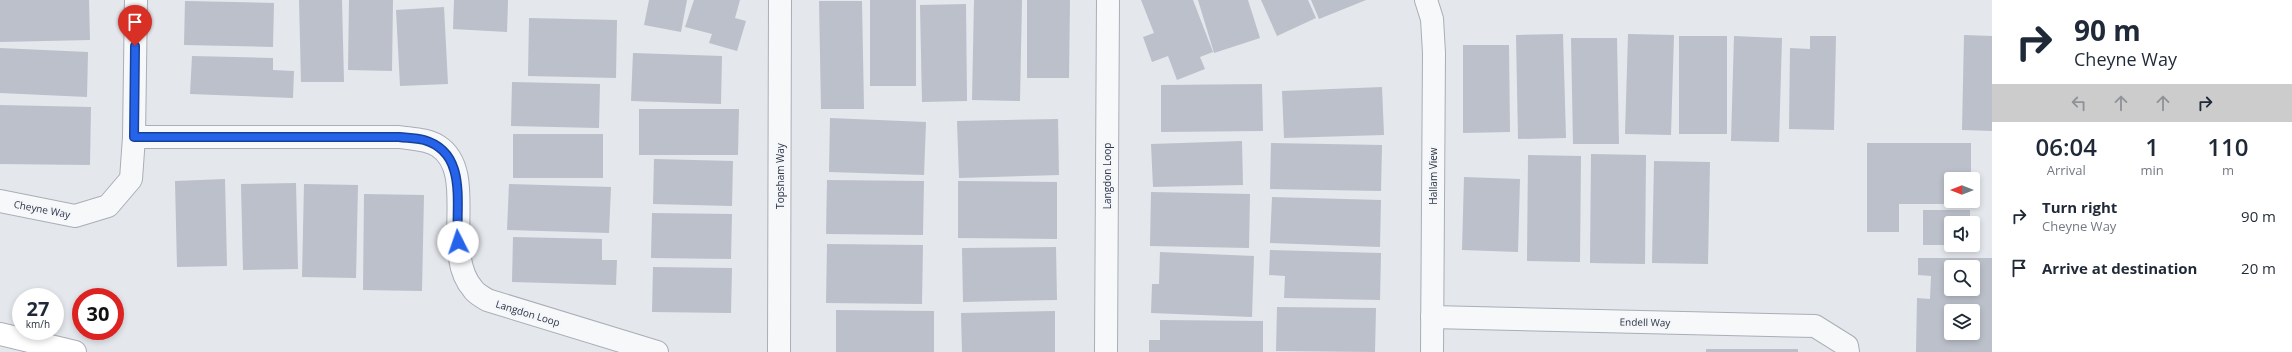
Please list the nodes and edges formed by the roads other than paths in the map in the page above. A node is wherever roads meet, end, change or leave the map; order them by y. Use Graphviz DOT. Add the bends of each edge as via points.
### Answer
graph roads {
  1 [pos="136,0"];
  2 [pos="780,0"];
  3 [pos="1108,0"];
  4 [pos="1426,0"];
  5 [pos="134,137"];
  6 [pos="0,201"];
  7 [pos="1432,317"];
  8 [pos="0,334"];
  9 [pos="75,352"];
  10 [pos="657,352"];
  11 [pos="779,352"];
  12 [pos="1106,352"];
  13 [pos="1432,352"];
  14 [pos="1848,352"];
  1 -- 5 [label="street, Cheyne Way"];
  2 -- 11 [label="street, Topsham Way"];
  3 -- 12 [label="street, Langdon Loop"];
  4 -- 7 [label="street, Hallam View" via="1432,19 1434,53"];
  5 -- 6 [label="street, Cheyne Way" via="132,179 108,206 75,216"];
  5 -- 10 [label="street, Langdon Loop" via="392,137 424,140 438,146 448,156 457,173 457,228 461,268 472,289 487,300"];
  7 -- 13 [label="street, Hallam View"];
  7 -- 14 [label="street, Endell Way" via="1815,326 1847,346"];
  8 -- 9 [label="street"];
}
